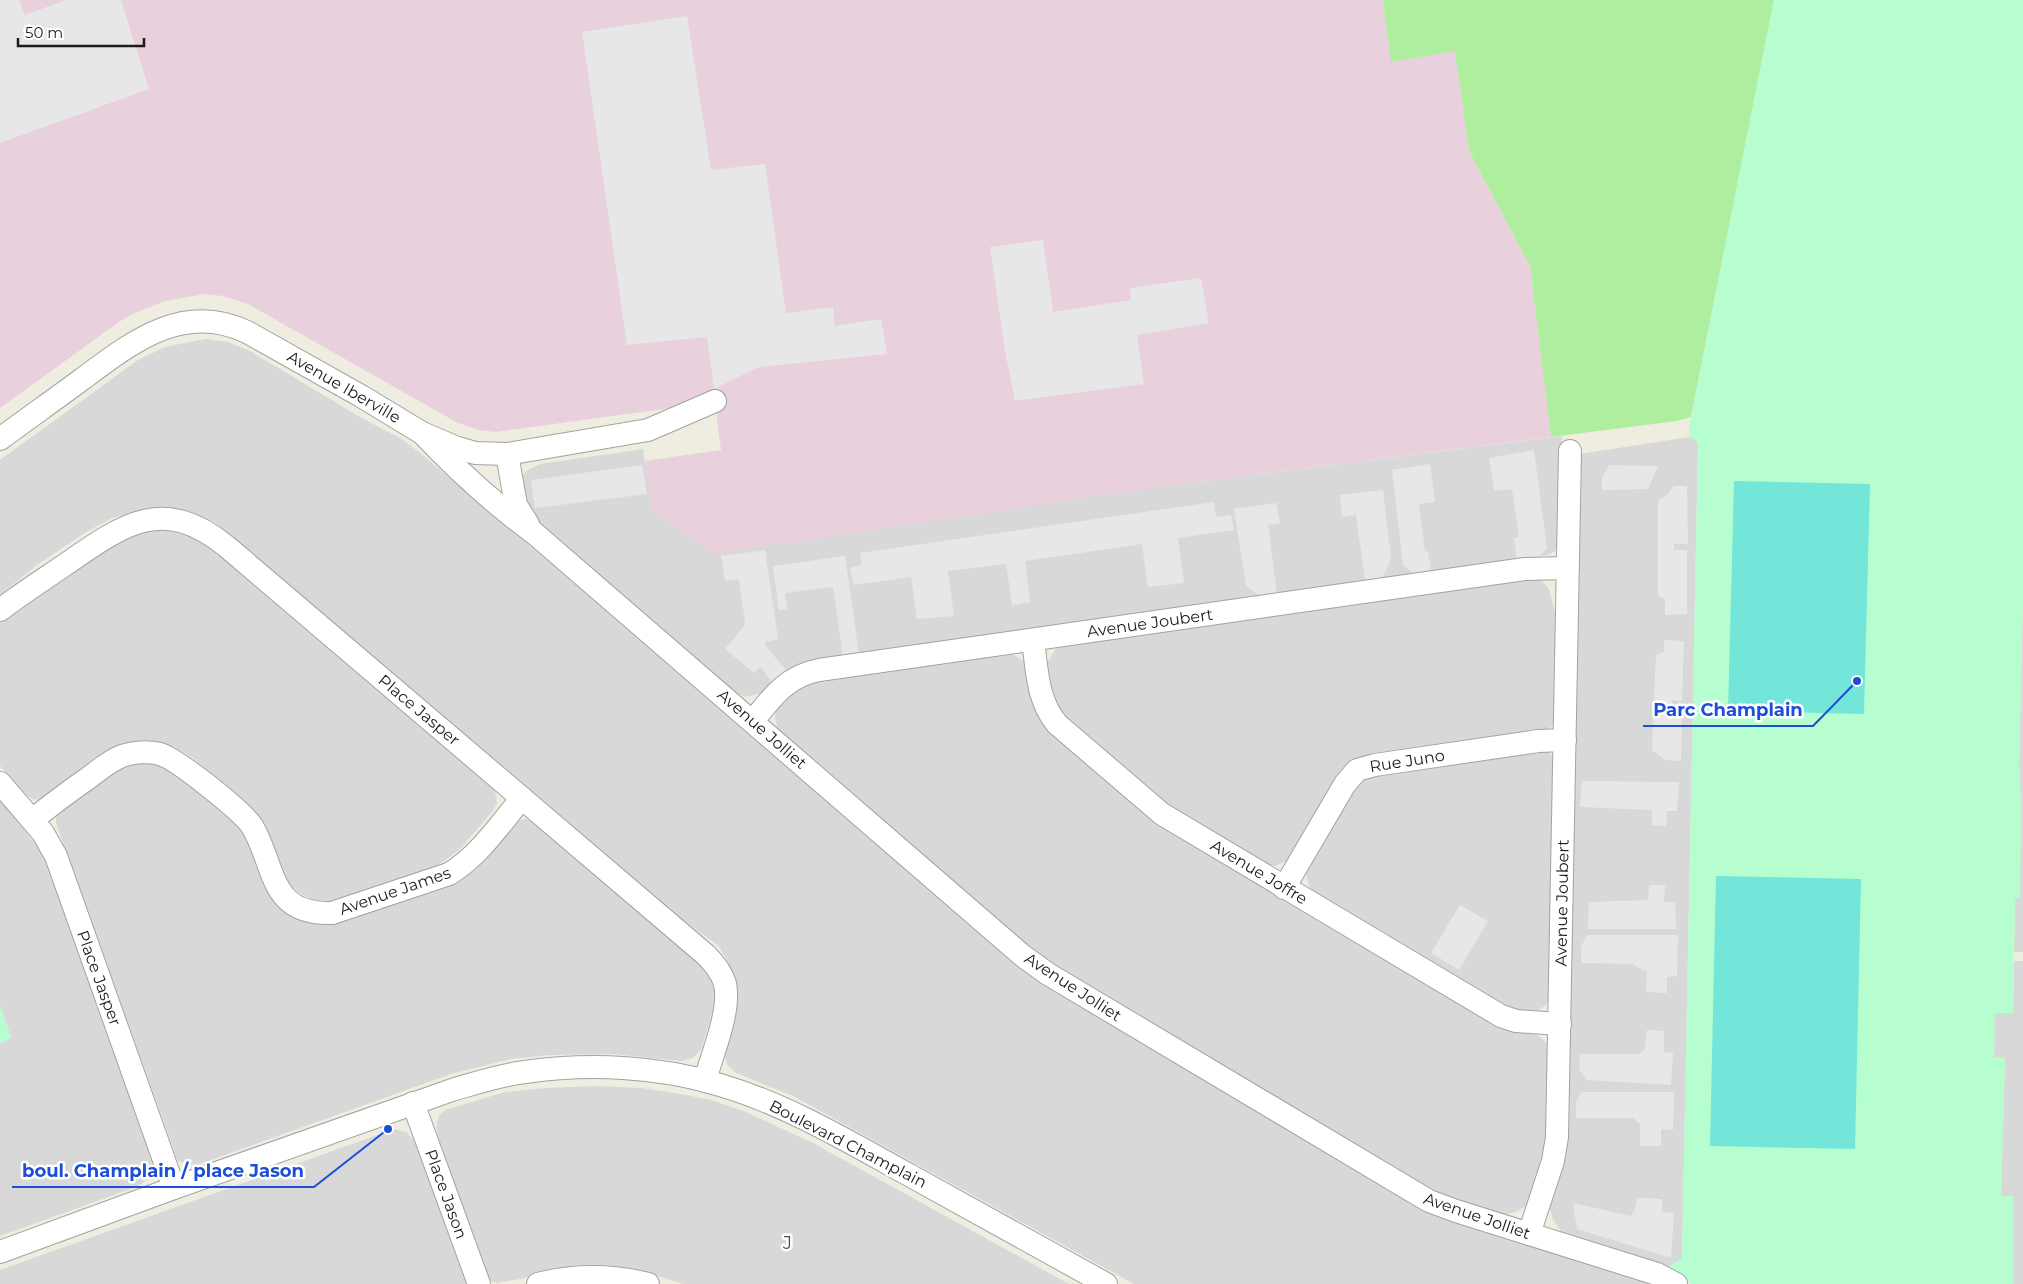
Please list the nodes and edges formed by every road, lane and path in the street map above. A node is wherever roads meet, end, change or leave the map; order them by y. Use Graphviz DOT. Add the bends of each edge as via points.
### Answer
graph roads {
  1 [pos="715,401"];
  2 [pos="422,432"];
  3 [pos="0,439"];
  4 [pos="1570,451"];
  5 [pos="507,454"];
  6 [pos="534,533"];
  7 [pos="1568,568"];
  8 [pos="0,610"];
  9 [pos="1033,640"];
  10 [pos="753,721"];
  11 [pos="1565,740"];
  12 [pos="0,783"];
  13 [pos="522,798"];
  14 [pos="32,820"];
  15 [pos="1284,888"];
  16 [pos="1560,1024"];
  17 [pos="705,1080"];
  18 [pos="413,1103"];
  19 [pos="174,1188"];
  20 [pos="1529,1234"];
  21 [pos="0,1252"];
  22 [pos="479,1284"];
  23 [pos="538,1284"];
  24 [pos="648,1284"];
  25 [pos="1106,1284"];
  26 [pos="1676,1284"];
  1 -- 5 [label="street, Avenue Iberville" via="648,430"];
  2 -- 3 [label="street, Avenue Iberville" via="247,332 228,324 208,321 168,327 138,339"];
  2 -- 5 [label="street, Avenue Iberville" via="466,451"];
  2 -- 6 [label="street, Avenue Jolliet" via="461,474"];
  4 -- 7 [label="street, Avenue Joubert"];
  5 -- 6 [label="street, Avenue Jolliet" via="516,505"];
  6 -- 10 [label="street, Avenue Jolliet"];
  7 -- 9 [label="street, Avenue Joubert" via="1525,569"];
  7 -- 11 [label="street, Avenue Joubert"];
  8 -- 13 [label="street, Place Jasper" via="120,529 163,519 195,526 221,543"];
  9 -- 10 [label="street, Avenue Joubert" via="808,672 781,687"];
  9 -- 15 [label="street, Avenue Joffre" via="1042,699 1058,724 1162,814"];
  10 -- 20 [label="street, Avenue Jolliet" via="1023,956 1058,982 1416,1194 1448,1209"];
  11 -- 15 [label="street, Rue Juno" via="1538,741 1357,770 1345,784"];
  11 -- 16 [label="street, Avenue Joubert"];
  12 -- 14 [label="street, Place Jasper"];
  13 -- 14 [label="street, Avenue James" via="478,850 449,874 332,913 306,910 286,898 276,885 248,821 184,767 160,754 136,753 114,761"];
  13 -- 17 [label="street, Place Jasper" via="706,955 718,969 725,983 725,1011"];
  14 -- 19 [label="street, Place Jasper" via="56,856"];
  15 -- 16 [label="street, Avenue Joffre" via="1501,1016 1521,1022"];
  16 -- 20 [label="street, Avenue Joubert" via="1556,1145"];
  17 -- 18 [label="street, Boulevard Champlain" via="662,1072 608,1068 542,1070 493,1078"];
  17 -- 25 [label="street, Boulevard Champlain" via="802,1118"];
  18 -- 19 [label="street, Boulevard Champlain"];
  18 -- 22 [label="street, Place Jason"];
  19 -- 21 [label="street, Boulevard Champlain"];
  20 -- 26 [label="street, Avenue Jolliet" via="1657,1274"];
  23 -- 24 [label="street" via="587,1278 625,1279"];
}
